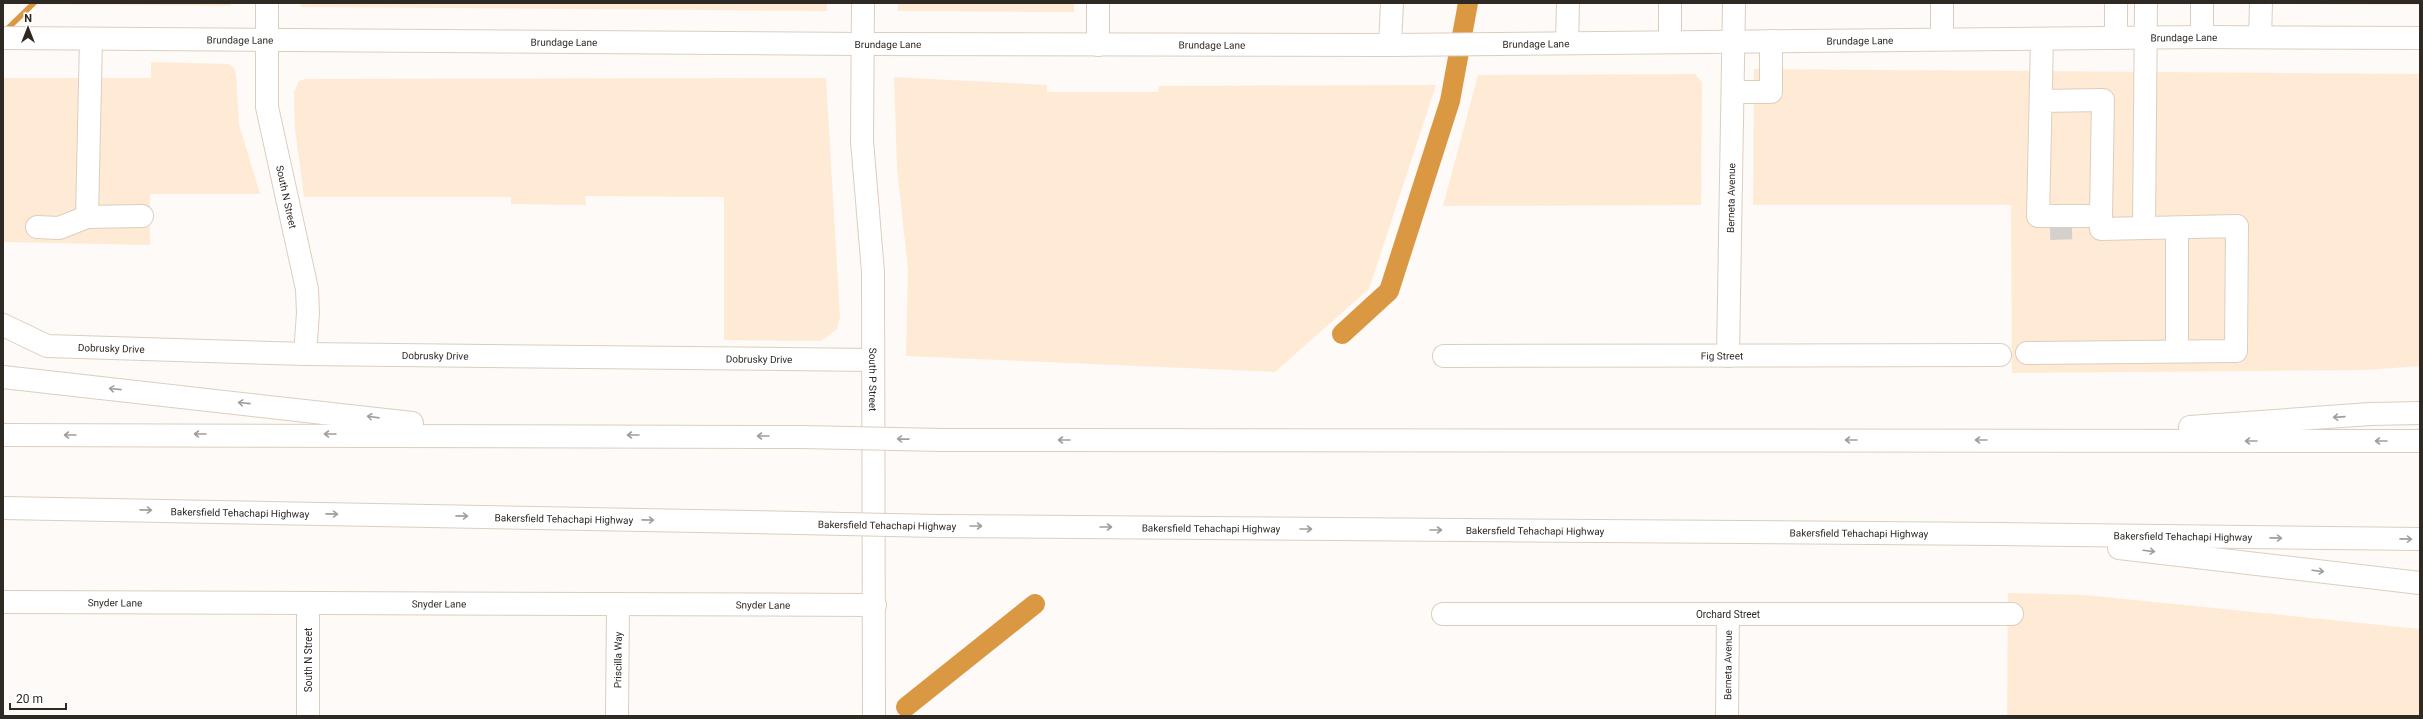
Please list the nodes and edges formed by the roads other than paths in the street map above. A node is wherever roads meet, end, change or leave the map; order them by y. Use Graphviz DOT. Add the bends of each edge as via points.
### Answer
graph roads {
  1 [pos="267,3"];
  2 [pos="863,3"];
  3 [pos="1098,3"];
  4 [pos="1392,3"];
  5 [pos="1568,3"];
  6 [pos="1670,3"];
  7 [pos="1734,3"];
  8 [pos="1942,3"];
  9 [pos="2116,3"];
  10 [pos="2146,3"];
  11 [pos="2202,3"];
  12 [pos="2261,3"];
  13 [pos="2260,37"];
  14 [pos="3,38"];
  15 [pos="2116,38"];
  16 [pos="2145,38"];
  17 [pos="2202,38"];
  18 [pos="2420,38"];
  19 [pos="90,39"];
  20 [pos="1942,39"];
  21 [pos="2042,39"];
  22 [pos="266,40"];
  23 [pos="1734,41"];
  24 [pos="1771,41"];
  25 [pos="1670,42"];
  26 [pos="1567,43"];
  27 [pos="863,44"];
  28 [pos="1098,45"];
  29 [pos="1390,45"];
  30 [pos="1733,92"];
  31 [pos="2041,101"];
  32 [pos="142,216"];
  33 [pos="87,217"];
  34 [pos="2095,224"];
  35 [pos="37,227"];
  36 [pos="2144,228"];
  37 [pos="2177,228"];
  38 [pos="3,325"];
  39 [pos="2177,351"];
  40 [pos="2027,353"];
  41 [pos="305,354"];
  42 [pos="1444,356"];
  43 [pos="1728,356"];
  44 [pos="2000,356"];
  45 [pos="872,360"];
  46 [pos="3,378"];
  47 [pos="2420,413"];
  48 [pos="495,434"];
  49 [pos="3,435"];
  50 [pos="2012,440"];
  51 [pos="2420,441"];
  52 [pos="3,508"];
  53 [pos="107,509"];
  54 [pos="3,520"];
  55 [pos="1999,534"];
  56 [pos="2420,540"];
  57 [pos="2420,583"];
  58 [pos="3,602"];
  59 [pos="308,603"];
  60 [pos="618,604"];
  61 [pos="875,605"];
  62 [pos="1443,614"];
  63 [pos="1728,614"];
  64 [pos="2012,614"];
  65 [pos="308,716"];
  66 [pos="617,716"];
  67 [pos="874,716"];
  68 [pos="1728,716"];
  1 -- 22 [label="main road, South N Street"];
  2 -- 27 [label="main road, South P Street"];
  3 -- 28 [label="main road"];
  4 -- 29 [label="main road"];
  5 -- 26 [label="main road"];
  6 -- 25 [label="main road"];
  7 -- 23 [label="main road, Berneta Avenue"];
  8 -- 20 [label="main road"];
  9 -- 15 [label="main road"];
  10 -- 16 [label="main road"];
  11 -- 17 [label="main road"];
  12 -- 13 [label="main road"];
  13 -- 17 [label="main road, Brundage Lane"];
  13 -- 18 [label="main road, Brundage Lane"];
  14 -- 19 [label="main road, Brundage Lane"];
  15 -- 16 [label="main road, Brundage Lane"];
  15 -- 21 [label="main road, Brundage Lane"];
  16 -- 17 [label="main road, Brundage Lane"];
  16 -- 36 [label="main road"];
  19 -- 22 [label="main road, Brundage Lane"];
  19 -- 33 [label="main road"];
  20 -- 21 [label="main road, Brundage Lane"];
  20 -- 24 [label="main road, Brundage Lane"];
  21 -- 31 [label="main road"];
  22 -- 27 [label="main road, Brundage Lane"];
  22 -- 41 [label="main road, South N Street" via="267,107 307,289"];
  23 -- 24 [label="main road, Brundage Lane"];
  23 -- 25 [label="main road, Brundage Lane"];
  23 -- 30 [label="main road, Berneta Avenue"];
  24 -- 30 [label="main road" via="1771,92"];
  25 -- 26 [label="main road, Brundage Lane"];
  26 -- 29 [label="main road, Brundage Lane"];
  27 -- 28 [label="main road, Brundage Lane"];
  27 -- 45 [label="main road, South P Street" via="862,142 874,272"];
  28 -- 29 [label="main road, Brundage Lane"];
  30 -- 43 [label="main road, Berneta Avenue"];
  31 -- 34 [label="main road" via="2044,222"];
  31 -- 34 [label="main road" via="2103,100"];
  32 -- 33 [label="main road"];
  33 -- 35 [label="main road" via="59,228"];
  34 -- 36 [label="main road"];
  36 -- 37 [label="main road"];
  37 -- 39 [label="main road"];
  37 -- 39 [label="main road" via="2237,226 2236,351"];
  38 -- 41 [label="main road, Dobrusky Drive" via="47,346"];
  39 -- 40 [label="main road"];
  41 -- 45 [label="main road, Dobrusky Drive"];
  42 -- 43 [label="main road, Fig Street"];
  43 -- 44 [label="main road, Fig Street"];
  45 -- 61 [label="main road, South P Street"];
  48 -- 46 [label="main road, one-way" via="363,416"];
  47 -- 50 [label="main road, one-way" via="2370,414"];
  48 -- 49 [label="main road, one-way"];
  50 -- 48 [label="main road, one-way, bridge" via="942,440"];
  51 -- 50 [label="main road, one-way"];
  52 -- 53 [label="main road, Bakersfield Tehachapi Highway"];
  53 -- 54 [label="main road"];
  53 -- 55 [label="main road, Bakersfield Tehachapi Highway, one-way, bridge" via="937,526"];
  55 -- 56 [label="main road, Bakersfield Tehachapi Highway, one-way"];
  55 -- 57 [label="main road, one-way"];
  58 -- 59 [label="main road, Snyder Lane"];
  59 -- 60 [label="main road, Snyder Lane"];
  59 -- 65 [label="main road, South N Street"];
  60 -- 61 [label="main road, Snyder Lane"];
  60 -- 66 [label="main road, Priscilla Way"];
  61 -- 67 [label="main road, South P Street"];
  62 -- 63 [label="main road, Orchard Street"];
  63 -- 64 [label="main road, Orchard Street"];
  63 -- 68 [label="main road, Berneta Avenue"];
}
